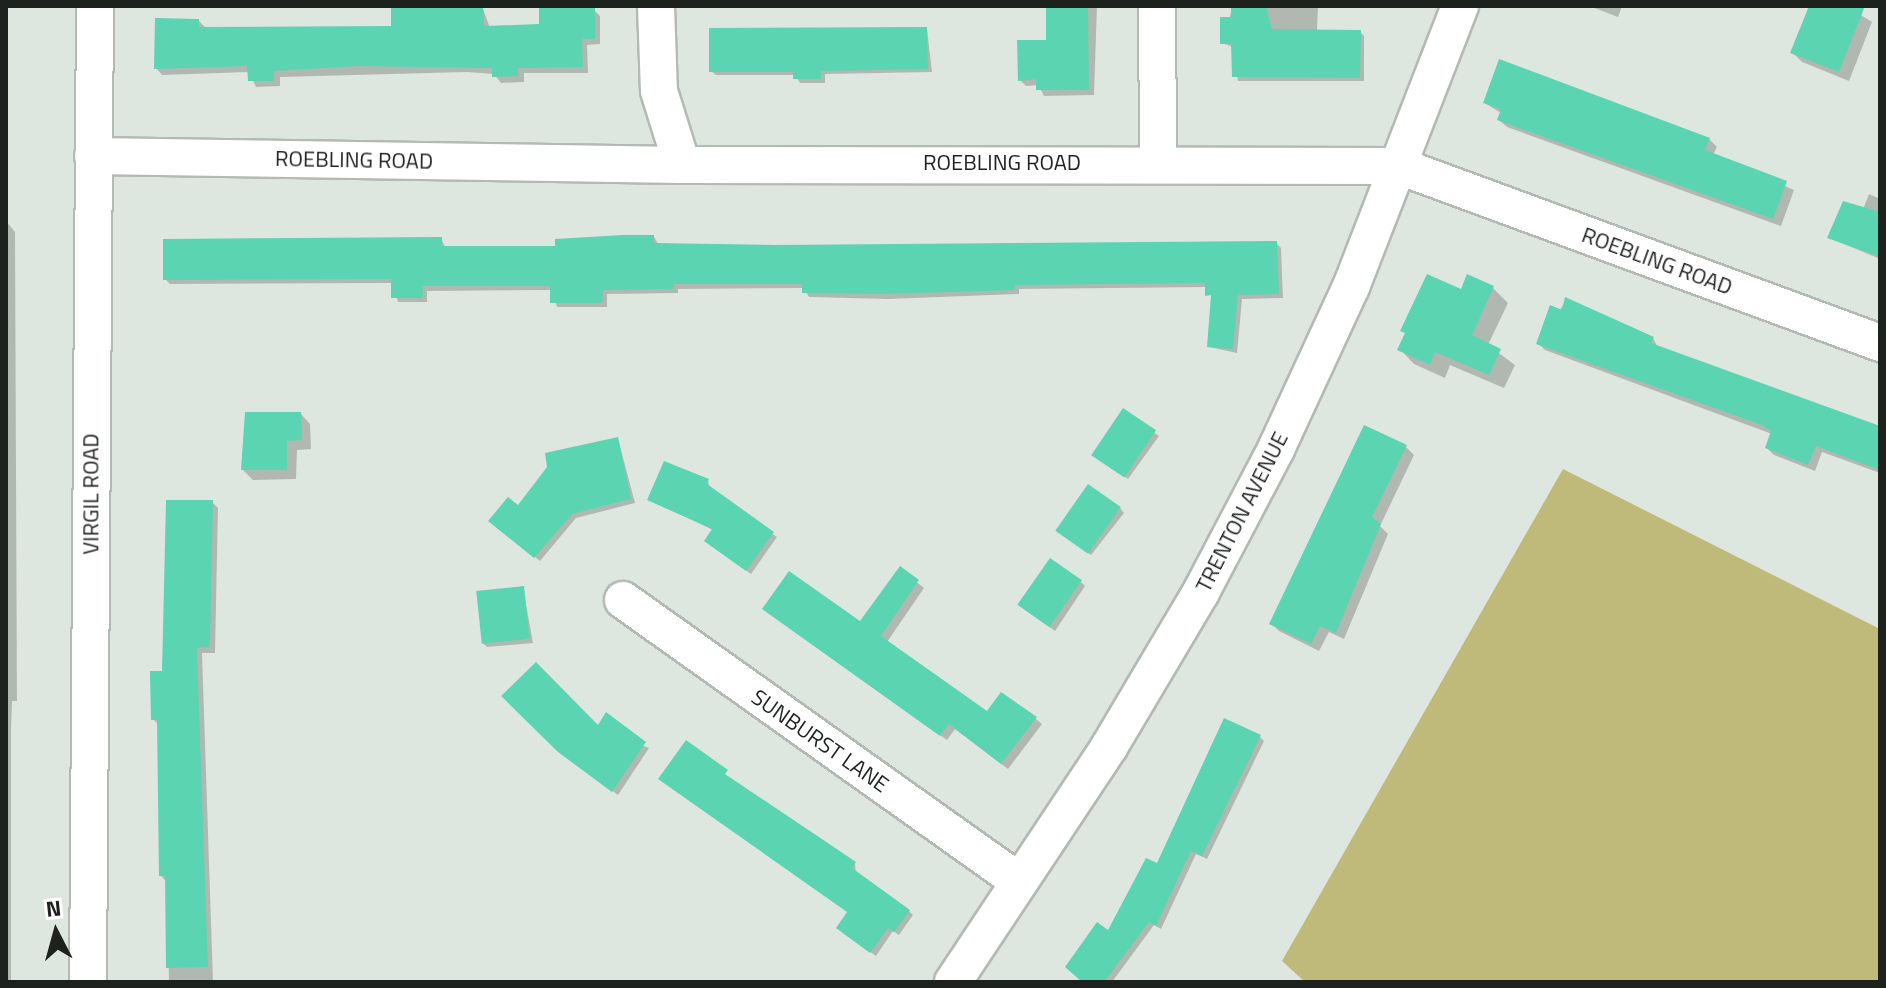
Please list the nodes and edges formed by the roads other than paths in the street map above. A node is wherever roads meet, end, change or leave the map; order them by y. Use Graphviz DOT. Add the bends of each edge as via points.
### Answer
graph roads {
  1 [pos="95,6"];
  2 [pos="656,6"];
  3 [pos="1157,6"];
  4 [pos="1460,6"];
  5 [pos="93,156"];
  6 [pos="1158,162"];
  7 [pos="682,165"];
  8 [pos="1399,166"];
  9 [pos="1880,343"];
  10 [pos="623,600"];
  11 [pos="1018,881"];
  12 [pos="88,982"];
  13 [pos="953,982"];
  1 -- 5 [label="street, VIRGIL ROAD"];
  2 -- 7 [label="street" via="659,91"];
  3 -- 6 [label="street"];
  4 -- 8 [label="street, TRENTON AVENUE"];
  5 -- 7 [label="street, ROEBLING ROAD"];
  5 -- 12 [label="street, VIRGIL ROAD"];
  6 -- 7 [label="street, ROEBLING ROAD"];
  6 -- 8 [label="street, ROEBLING ROAD"];
  8 -- 9 [label="street, ROEBLING ROAD"];
  8 -- 11 [label="street, TRENTON AVENUE" via="1351,287 1276,449 1201,592 1109,747"];
  10 -- 11 [label="street, SUNBURST LANE"];
  11 -- 13 [label="street, TRENTON AVENUE"];
}
